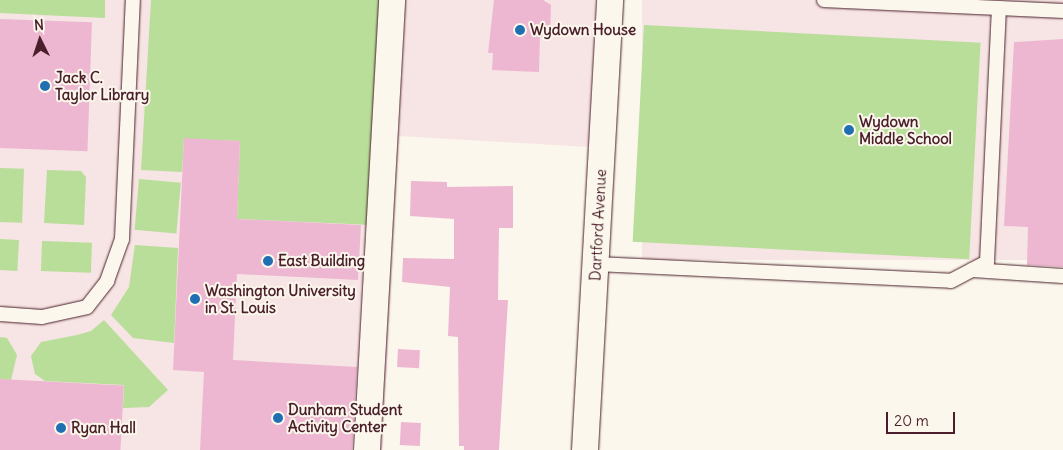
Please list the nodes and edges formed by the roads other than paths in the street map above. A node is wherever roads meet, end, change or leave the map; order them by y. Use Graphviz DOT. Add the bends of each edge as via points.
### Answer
graph roads {
  1 [pos="133,0"];
  2 [pos="392,0"];
  3 [pos="610,0"];
  4 [pos="824,0"];
  5 [pos="1000,8"];
  6 [pos="1063,11"];
  7 [pos="596,264"];
  8 [pos="972,270"];
  9 [pos="1063,276"];
  10 [pos="0,314"];
  11 [pos="367,450"];
  12 [pos="586,450"];
  1 -- 10 [label="lane" via="122,239 107,281 87,307 42,317"];
  2 -- 11 [label="street"];
  3 -- 7 [label="street, Dartford Avenue"];
  4 -- 5 [label="lane"];
  5 -- 6 [label="lane"];
  5 -- 8 [label="lane" via="987,262"];
  7 -- 8 [label="lane" via="951,281"];
  7 -- 12 [label="street, Dartford Avenue"];
  8 -- 9 [label="lane"];
}
